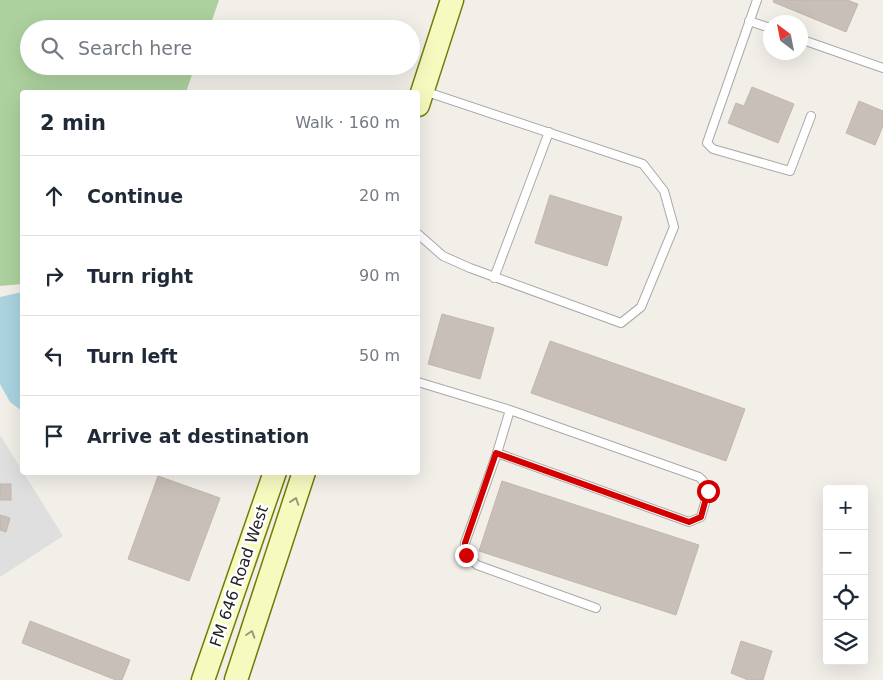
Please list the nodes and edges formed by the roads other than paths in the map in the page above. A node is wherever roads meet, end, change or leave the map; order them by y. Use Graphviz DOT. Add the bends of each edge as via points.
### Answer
graph roads {
  1 [pos="452,0"];
  2 [pos="756,0"];
  3 [pos="749,22"];
  4 [pos="763,26"];
  5 [pos="808,42"];
  6 [pos="883,68"];
  7 [pos="420,97"];
  8 [pos="811,116"];
  9 [pos="549,132"];
  10 [pos="420,236"];
  11 [pos="494,278"];
  12 [pos="420,383"];
  13 [pos="510,410"];
  14 [pos="496,453"];
  15 [pos="274,475"];
  16 [pos="303,475"];
  17 [pos="596,608"];
  18 [pos="203,680"];
  19 [pos="236,680"];
  1 -- 7 [label="main road"];
  2 -- 3 [label="lane"];
  3 -- 4 [label="lane"];
  3 -- 8 [label="lane" via="707,143 713,149 790,171"];
  5 -- 6 [label="lane"];
  7 -- 9 [label="lane"];
  9 -- 11 [label="lane"];
  9 -- 11 [label="lane" via="644,164 664,191 674,227 641,307 621,323 578,305"];
  10 -- 11 [label="lane" via="443,256"];
  12 -- 13 [label="lane"];
  13 -- 14 [label="lane"];
  13 -- 14 [label="lane" via="699,477 706,482 708,491 701,517 689,522"];
  14 -- 17 [label="lane" via="465,543 466,555 476,565"];
  15 -- 18 [label="main road, FM 646 Road West"];
  19 -- 16 [label="main road, FM 646 Road West, one-way"];
}
